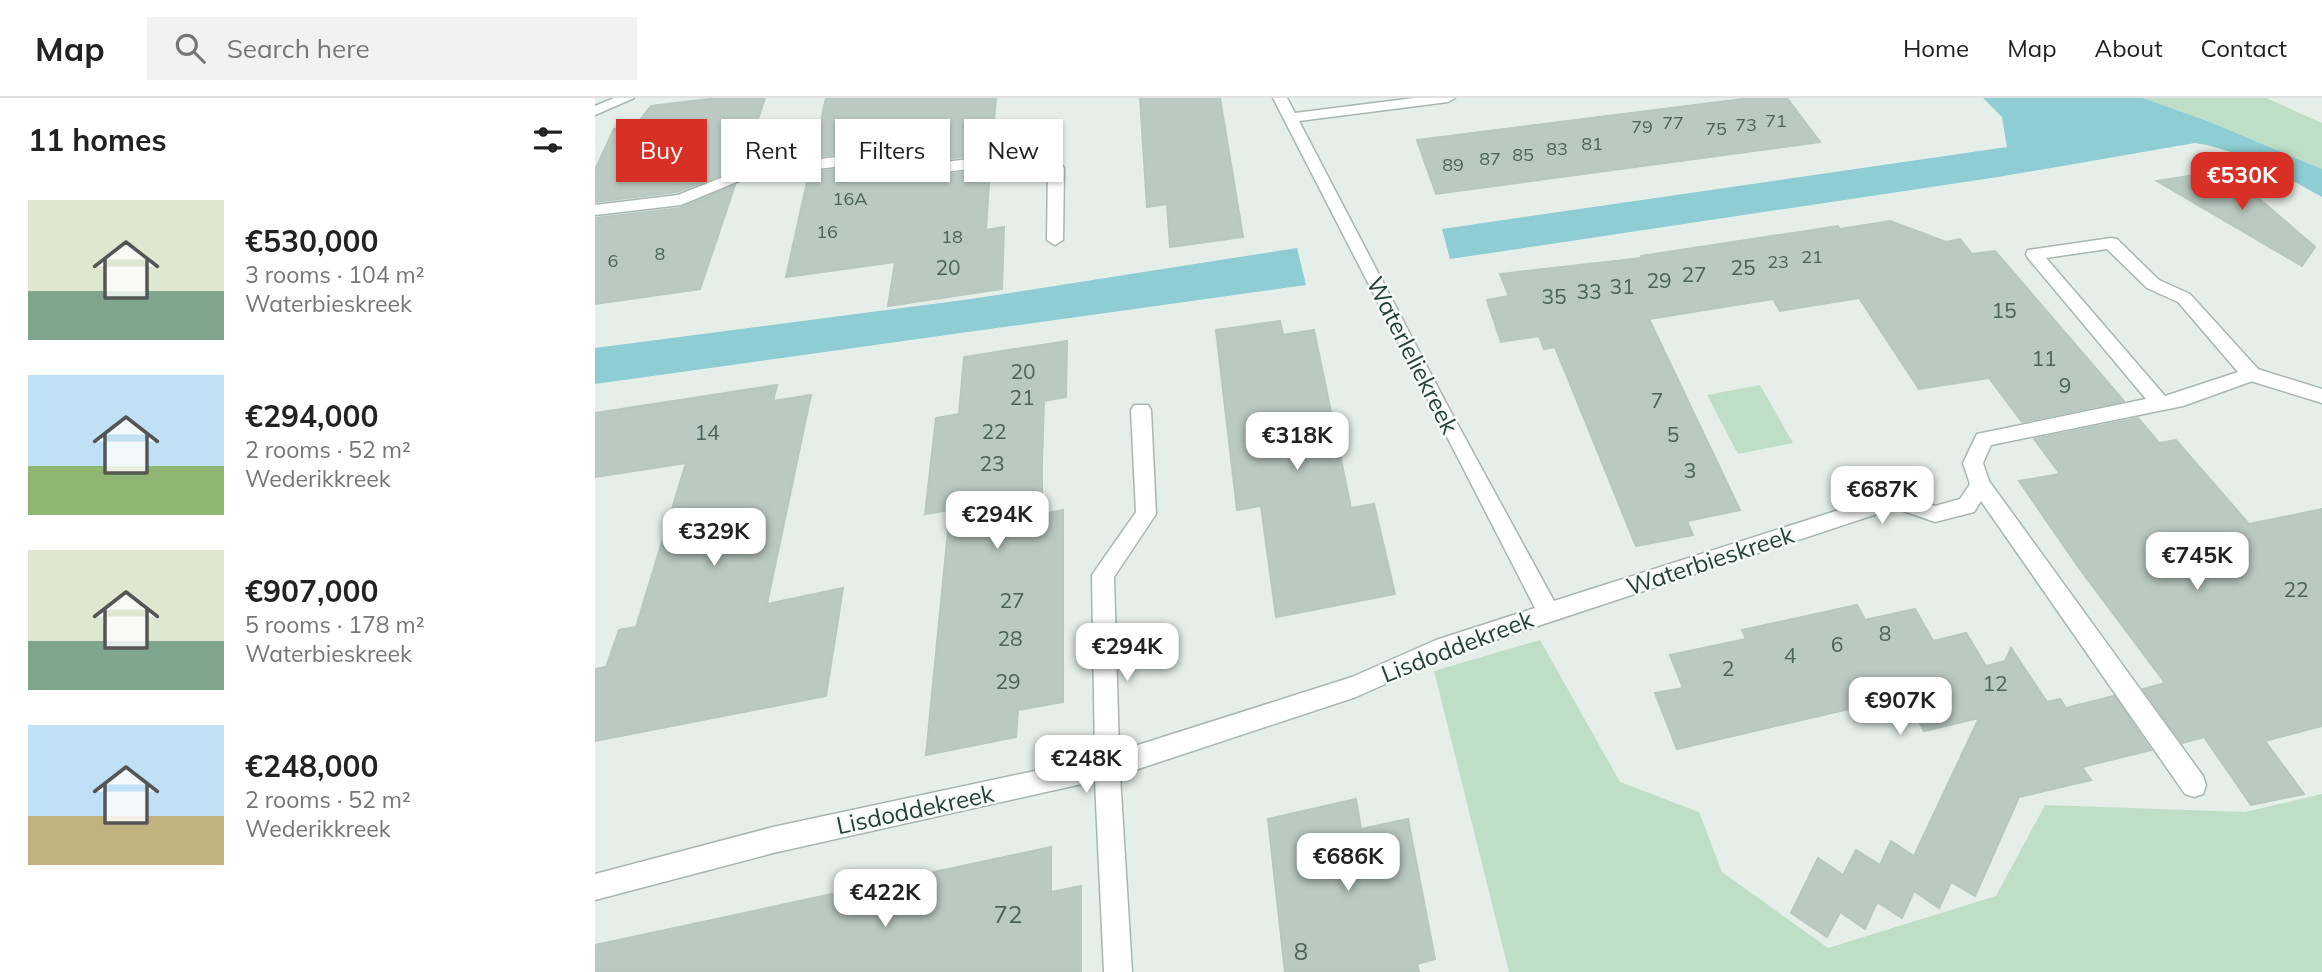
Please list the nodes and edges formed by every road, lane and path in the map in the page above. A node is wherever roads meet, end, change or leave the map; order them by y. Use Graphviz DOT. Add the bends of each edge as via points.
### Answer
graph roads {
  1 [pos="627,98"];
  2 [pos="1280,98"];
  3 [pos="1448,98"];
  4 [pos="595,111"];
  5 [pos="1290,118"];
  6 [pos="595,210"];
  7 [pos="1055,240"];
  8 [pos="2251,374"];
  9 [pos="2322,396"];
  10 [pos="2159,402"];
  11 [pos="1141,410"];
  12 [pos="1980,484"];
  13 [pos="1548,611"];
  14 [pos="1107,767"];
  15 [pos="2194,785"];
  16 [pos="595,887"];
  17 [pos="1118,972"];
  1 -- 4 [label="street"];
  2 -- 5 [label="street, Waterleliekreek"];
  3 -- 5 [label="street"];
  5 -- 13 [label="street, Waterleliekreek"];
  6 -- 7 [label="street" via="681,200 743,174 857,159 882,156 938,168 1038,155 1049,158 1056,168"];
  8 -- 9 [label="street"];
  8 -- 10 [label="street"];
  8 -- 10 [label="street" via="2183,298 2153,284 2111,243 2034,254"];
  10 -- 12 [label="street" via="1984,439 1973,463"];
  11 -- 14 [label="street" via="1146,514 1103,575"];
  12 -- 13 [label="street, Waterbieskreek" via="1967,506 1935,514 1895,500"];
  12 -- 15 [label="street"];
  13 -- 14 [label="street, Lisdoddekreek" via="1444,647 1356,686"];
  14 -- 16 [label="street, Lisdoddekreek" via="773,840"];
  14 -- 17 [label="street"];
}
